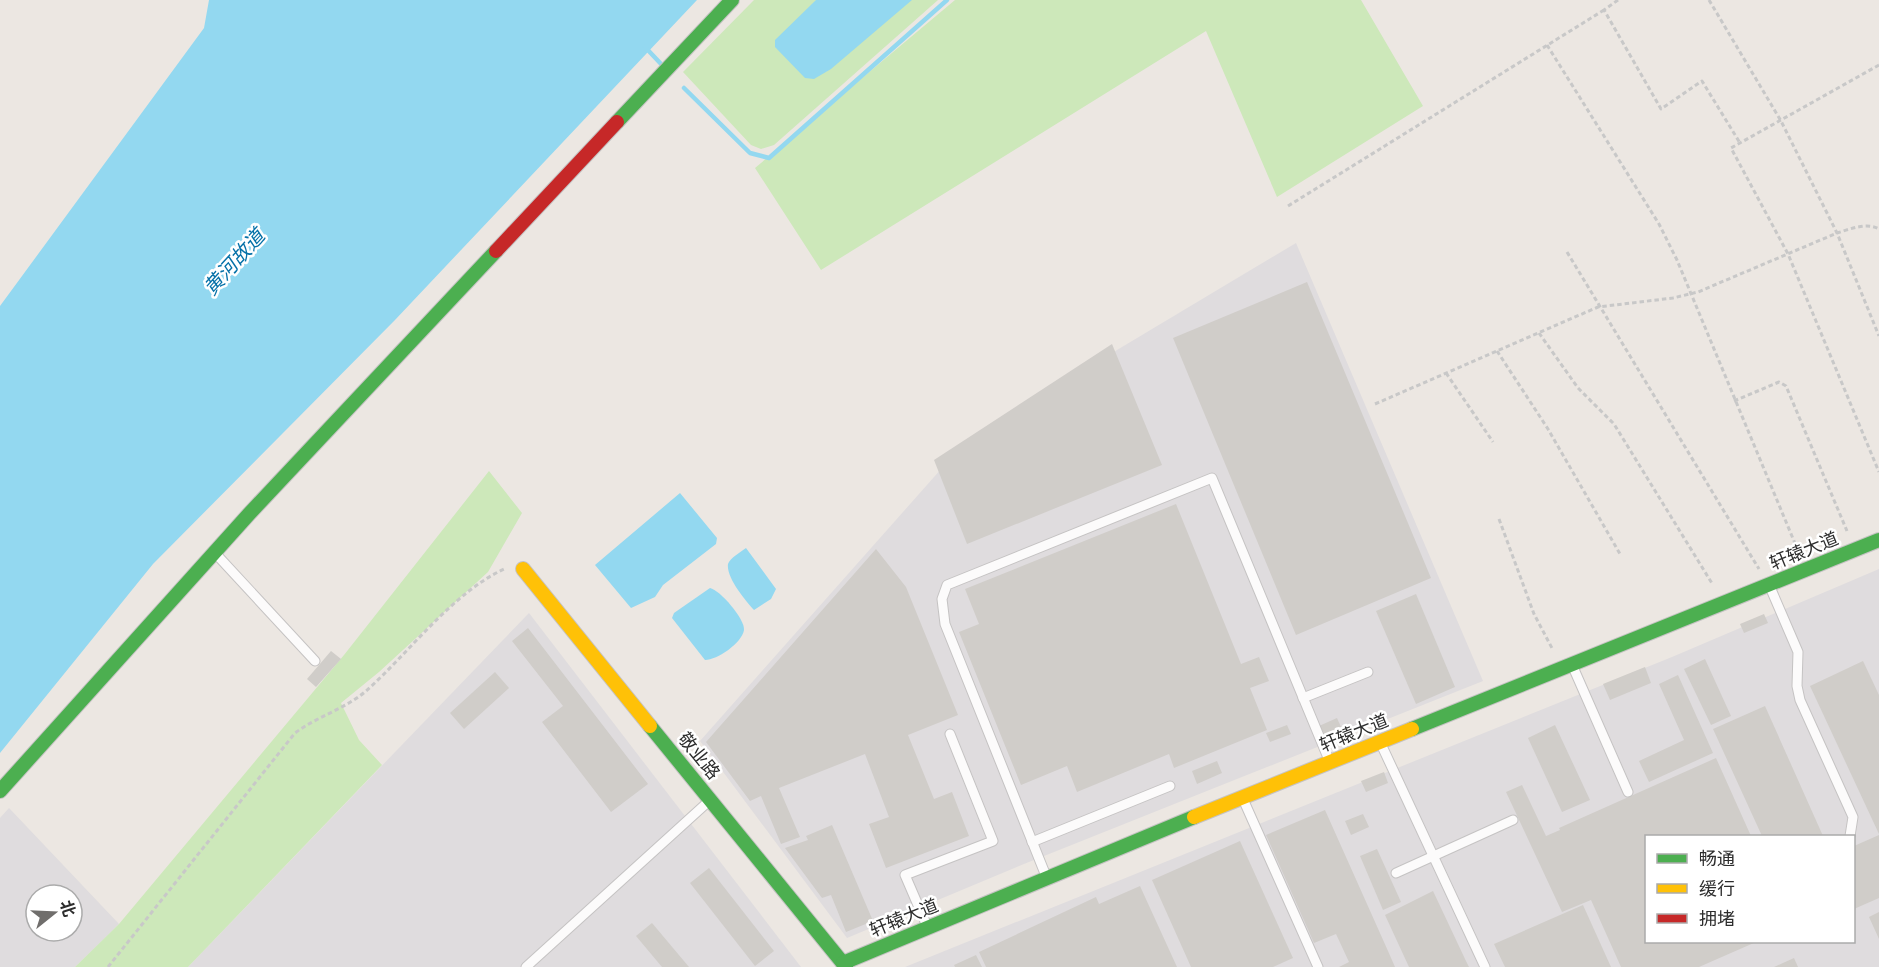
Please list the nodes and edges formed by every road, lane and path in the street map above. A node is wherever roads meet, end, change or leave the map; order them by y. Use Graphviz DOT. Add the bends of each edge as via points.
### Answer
graph roads {
  1 [pos="732,0"];
  2 [pos="1618,0"];
  3 [pos="1710,0"];
  4 [pos="1604,10"];
  5 [pos="1547,45"];
  6 [pos="1879,65"];
  7 [pos="1780,121"];
  8 [pos="1740,143"];
  9 [pos="1288,206"];
  10 [pos="1879,229"];
  11 [pos="1837,232"];
  12 [pos="1567,252"];
  13 [pos="1788,254"];
  14 [pos="1690,294"];
  15 [pos="1598,308"];
  16 [pos="1539,333"];
  17 [pos="1879,336"];
  18 [pos="1497,351"];
  19 [pos="1446,373"];
  20 [pos="1734,401"];
  21 [pos="1375,404"];
  22 [pos="1493,442"];
  23 [pos="1879,472"];
  24 [pos="1499,519"];
  25 [pos="1879,540"];
  26 [pos="1854,550"];
  27 [pos="216,554"];
  28 [pos="1620,554"];
  29 [pos="523,569"];
  30 [pos="1806,570"];
  31 [pos="1769,585"];
  32 [pos="1724,603"];
  33 [pos="315,661"];
  34 [pos="1567,666"];
  35 [pos="1368,672"];
  36 [pos="1303,698"];
  37 [pos="950,734"];
  38 [pos="1380,742"];
  39 [pos="1330,762"];
  40 [pos="1170,786"];
  41 [pos="0,791"];
  42 [pos="1628,792"];
  43 [pos="1242,797"];
  44 [pos="711,800"];
  45 [pos="1513,820"];
  46 [pos="1850,835"];
  47 [pos="1032,842"];
  48 [pos="1433,856"];
  49 [pos="1396,873"];
  50 [pos="1047,878"];
  51 [pos="927,928"];
  52 [pos="845,965"];
  53 [pos="108,967"];
  54 [pos="526,967"];
  55 [pos="1318,967"];
  56 [pos="1485,967"];
  1 -- 27 [label="street" via="249,514"];
  2 -- 4 [label="path"];
  3 -- 7 [label="path"];
  4 -- 5 [label="path"];
  4 -- 8 [label="path" via="1661,109 1702,81"];
  5 -- 9 [label="path"];
  5 -- 14 [label="path" via="1659,224"];
  6 -- 7 [label="path"];
  7 -- 8 [label="path"];
  7 -- 11 [label="path"];
  8 -- 13 [label="path" via="1731,148"];
  10 -- 11 [label="path" via="1854,227"];
  11 -- 13 [label="path"];
  11 -- 17 [label="path"];
  12 -- 15 [label="path"];
  13 -- 14 [label="path"];
  13 -- 23 [label="path"];
  14 -- 15 [label="path"];
  14 -- 20 [label="path"];
  15 -- 16 [label="path"];
  15 -- 31 [label="path"];
  16 -- 18 [label="path"];
  16 -- 32 [label="path" via="1578,388 1614,424"];
  18 -- 19 [label="path"];
  18 -- 28 [label="path" via="1548,429"];
  19 -- 21 [label="path"];
  19 -- 22 [label="path"];
  20 -- 26 [label="path" via="1779,382 1786,386"];
  20 -- 30 [label="path"];
  24 -- 34 [label="path" via="1533,614"];
  25 -- 26 [label="street, 轩辕大道"];
  26 -- 30 [label="street, 轩辕大道"];
  27 -- 33 [label="lane"];
  27 -- 41 [label="street"];
  29 -- 44 [label="street, 敬业路"];
  29 -- 53 [label="path" via="509,567 471,590 349,705 295,733"];
  30 -- 31 [label="street, 轩辕大道"];
  31 -- 32 [label="street, 轩辕大道"];
  31 -- 46 [label="lane" via="1798,652 1800,700 1853,817"];
  32 -- 34 [label="street, 轩辕大道"];
  34 -- 38 [label="street, 轩辕大道"];
  34 -- 42 [label="lane"];
  35 -- 36 [label="lane"];
  36 -- 39 [label="lane"];
  36 -- 47 [label="lane" via="1212,478 947,585 942,599 945,624"];
  37 -- 51 [label="lane" via="993,841 905,875"];
  38 -- 39 [label="street, 轩辕大道"];
  38 -- 48 [label="lane"];
  39 -- 43 [label="street, 轩辕大道"];
  40 -- 47 [label="lane"];
  43 -- 50 [label="street, 轩辕大道"];
  43 -- 55 [label="lane"];
  44 -- 52 [label="street, 敬业路"];
  44 -- 54 [label="lane"];
  45 -- 48 [label="lane"];
  47 -- 50 [label="lane"];
  48 -- 49 [label="lane"];
  48 -- 56 [label="lane"];
  50 -- 51 [label="street, 轩辕大道"];
  51 -- 52 [label="street, 轩辕大道"];
}
